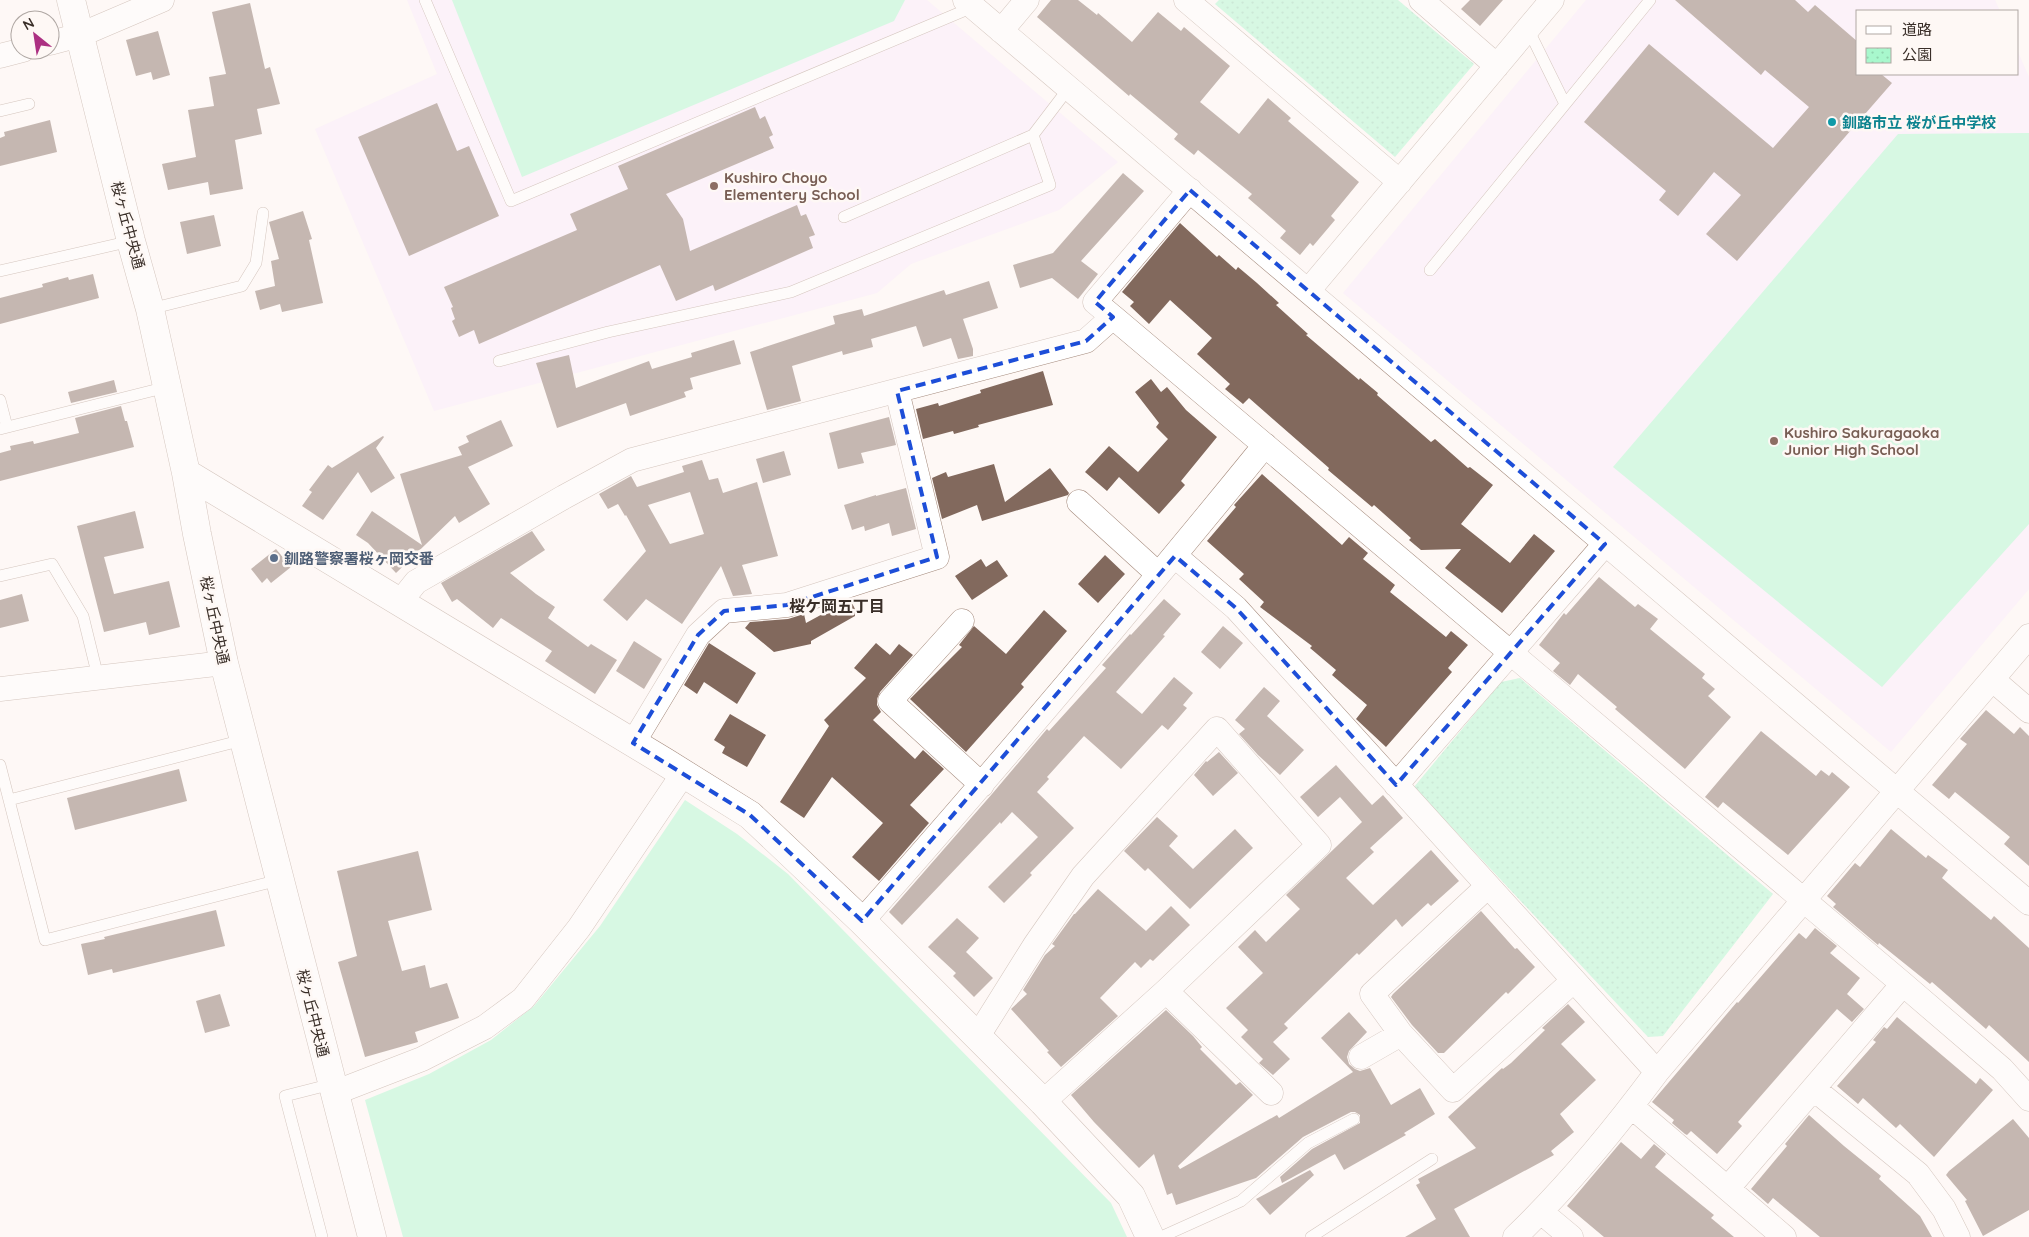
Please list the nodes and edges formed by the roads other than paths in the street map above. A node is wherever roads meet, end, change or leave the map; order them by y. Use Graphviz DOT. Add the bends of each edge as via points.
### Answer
graph roads {
  1 [pos="71,0"];
  2 [pos="162,0"];
  3 [pos="425,0"];
  4 [pos="1027,0"];
  5 [pos="1421,0"];
  6 [pos="1552,0"];
  7 [pos="1650,0"];
  8 [pos="1195,3"];
  9 [pos="969,4"];
  10 [pos="1528,29"];
  11 [pos="1001,31"];
  12 [pos="80,36"];
  13 [pos="60,41"];
  14 [pos="1497,66"];
  15 [pos="1068,90"];
  16 [pos="30,104"];
  17 [pos="1565,104"];
  18 [pos="0,111"];
  19 [pos="1033,134"];
  20 [pos="1400,182"];
  21 [pos="1190,190"];
  22 [pos="263,213"];
  23 [pos="844,217"];
  24 [pos="131,241"];
  25 [pos="1430,270"];
  26 [pos="0,271"];
  27 [pos="1308,291"];
  28 [pos="150,309"];
  29 [pos="1113,317"];
  30 [pos="499,361"];
  31 [pos="167,387"];
  32 [pos="897,391"];
  33 [pos="0,400"];
  34 [pos="3,428"];
  35 [pos="1265,445"];
  36 [pos="186,473"];
  37 [pos="1079,502"];
  38 [pos="1605,544"];
  39 [pos="1174,556"];
  40 [pos="1158,574"];
  41 [pos="0,576"];
  42 [pos="400,602"];
  43 [pos="962,621"];
  44 [pos="2029,636"];
  45 [pos="1512,653"];
  46 [pos="224,663"];
  47 [pos="98,678"];
  48 [pos="1993,680"];
  49 [pos="0,689"];
  50 [pos="2029,711"];
  51 [pos="243,740"];
  52 [pos="633,743"];
  53 [pos="0,765"];
  54 [pos="683,774"];
  55 [pos="982,785"];
  56 [pos="1396,786"];
  57 [pos="1896,791"];
  58 [pos="9,800"];
  59 [pos="279,880"];
  60 [pos="1488,886"];
  61 [pos="1804,902"];
  62 [pos="2029,903"];
  63 [pos="862,921"];
  64 [pos="1573,981"];
  65 [pos="1902,984"];
  66 [pos="1166,992"];
  67 [pos="1401,1034"];
  68 [pos="978,1036"];
  69 [pos="1361,1057"];
  70 [pos="1657,1072"];
  71 [pos="333,1089"];
  72 [pos="1814,1089"];
  73 [pos="1271,1093"];
  74 [pos="2029,1099"];
  75 [pos="1043,1102"];
  76 [pos="1631,1106"];
  77 [pos="1354,1119"];
  78 [pos="1432,1159"];
  79 [pos="1728,1188"];
  80 [pos="1541,1212"];
  81 [pos="322,1237"];
  82 [pos="372,1237"];
  83 [pos="1150,1237"];
  84 [pos="1162,1237"];
  85 [pos="1310,1237"];
  86 [pos="1515,1237"];
  87 [pos="1571,1237"];
  88 [pos="1784,1237"];
  89 [pos="1958,1237"];
  1 -- 12 [label="street, 桜ヶ丘中央通"];
  2 -- 12 [label="street"];
  3 -- 9 [label="lane" via="511,201"];
  4 -- 11 [label="street"];
  5 -- 14 [label="street"];
  6 -- 10 [label="street"];
  7 -- 17 [label="lane"];
  8 -- 20 [label="street"];
  9 -- 11 [label="street"];
  10 -- 14 [label="street"];
  10 -- 17 [label="lane"];
  11 -- 15 [label="street"];
  12 -- 13 [label="street"];
  12 -- 24 [label="street, 桜ヶ丘中央通"];
  14 -- 20 [label="street"];
  15 -- 19 [label="lane"];
  15 -- 21 [label="street"];
  16 -- 18 [label="lane"];
  17 -- 25 [label="lane"];
  19 -- 23 [label="lane"];
  19 -- 30 [label="lane" via="1050,185 791,292 608,332"];
  20 -- 27 [label="street"];
  21 -- 27 [label="street"];
  21 -- 29 [label="street" via="1095,302"];
  22 -- 28 [label="lane" via="256,263 242,286"];
  24 -- 26 [label="lane"];
  24 -- 28 [label="street, 桜ヶ丘中央通"];
  27 -- 38 [label="street"];
  28 -- 31 [label="street, 桜ヶ丘中央通"];
  29 -- 32 [label="street" via="1086,341"];
  29 -- 35 [label="street"];
  31 -- 34 [label="lane"];
  31 -- 36 [label="street, 桜ヶ丘中央通"];
  32 -- 42 [label="street" via="632,460 416,582"];
  32 -- 52 [label="street" via="937,557 787,605 724,611 698,635"];
  33 -- 34 [label="lane"];
  35 -- 39 [label="street"];
  35 -- 45 [label="street"];
  36 -- 42 [label="street"];
  36 -- 46 [label="street, 桜ヶ丘中央通"];
  37 -- 40 [label="street"];
  38 -- 45 [label="street"];
  38 -- 57 [label="street"];
  39 -- 40 [label="street"];
  39 -- 56 [label="street" via="1236,608"];
  40 -- 55 [label="street"];
  41 -- 47 [label="lane" via="52,564 84,616"];
  42 -- 52 [label="street"];
  43 -- 55 [label="street" via="890,701"];
  44 -- 48 [label="street"];
  45 -- 56 [label="street"];
  45 -- 61 [label="street"];
  46 -- 47 [label="street"];
  46 -- 51 [label="street, 桜ヶ丘中央通"];
  47 -- 49 [label="street"];
  48 -- 50 [label="street"];
  48 -- 57 [label="street"];
  51 -- 58 [label="lane"];
  51 -- 59 [label="street, 桜ヶ丘中央通"];
  52 -- 54 [label="street"];
  53 -- 58 [label="lane"];
  54 -- 63 [label="street" via="750,814"];
  54 -- 71 [label="street" via="579,928 523,999 485,1027 422,1059"];
  55 -- 63 [label="street"];
  56 -- 60 [label="street"];
  57 -- 61 [label="street"];
  57 -- 62 [label="street"];
  58 -- 59 [label="lane" via="45,940"];
  59 -- 71 [label="street, 桜ヶ丘中央通"];
  60 -- 64 [label="street"];
  60 -- 67 [label="street" via="1372,994"];
  61 -- 65 [label="street"];
  61 -- 70 [label="street"];
  63 -- 68 [label="street"];
  64 -- 67 [label="street" via="1454,1090"];
  64 -- 70 [label="street"];
  65 -- 72 [label="street"];
  65 -- 74 [label="street" via="2002,1069"];
  66 -- 68 [label="street" via="1319,845 1217,729 1083,876"];
  66 -- 73 [label="street"];
  66 -- 75 [label="street"];
  67 -- 69 [label="street"];
  68 -- 75 [label="street"];
  70 -- 76 [label="street"];
  71 -- 81 [label="lane" via="285,1096"];
  71 -- 82 [label="street, 桜ヶ丘中央通"];
  72 -- 79 [label="street"];
  72 -- 89 [label="street" via="1918,1174 1944,1209"];
  75 -- 83 [label="street" via="1131,1196"];
  76 -- 79 [label="street"];
  76 -- 80 [label="street"];
  77 -- 84 [label="lane" via="1308,1143 1241,1202"];
  78 -- 85 [label="lane"];
  79 -- 88 [label="street"];
  80 -- 86 [label="street"];
  80 -- 87 [label="street"];
}
